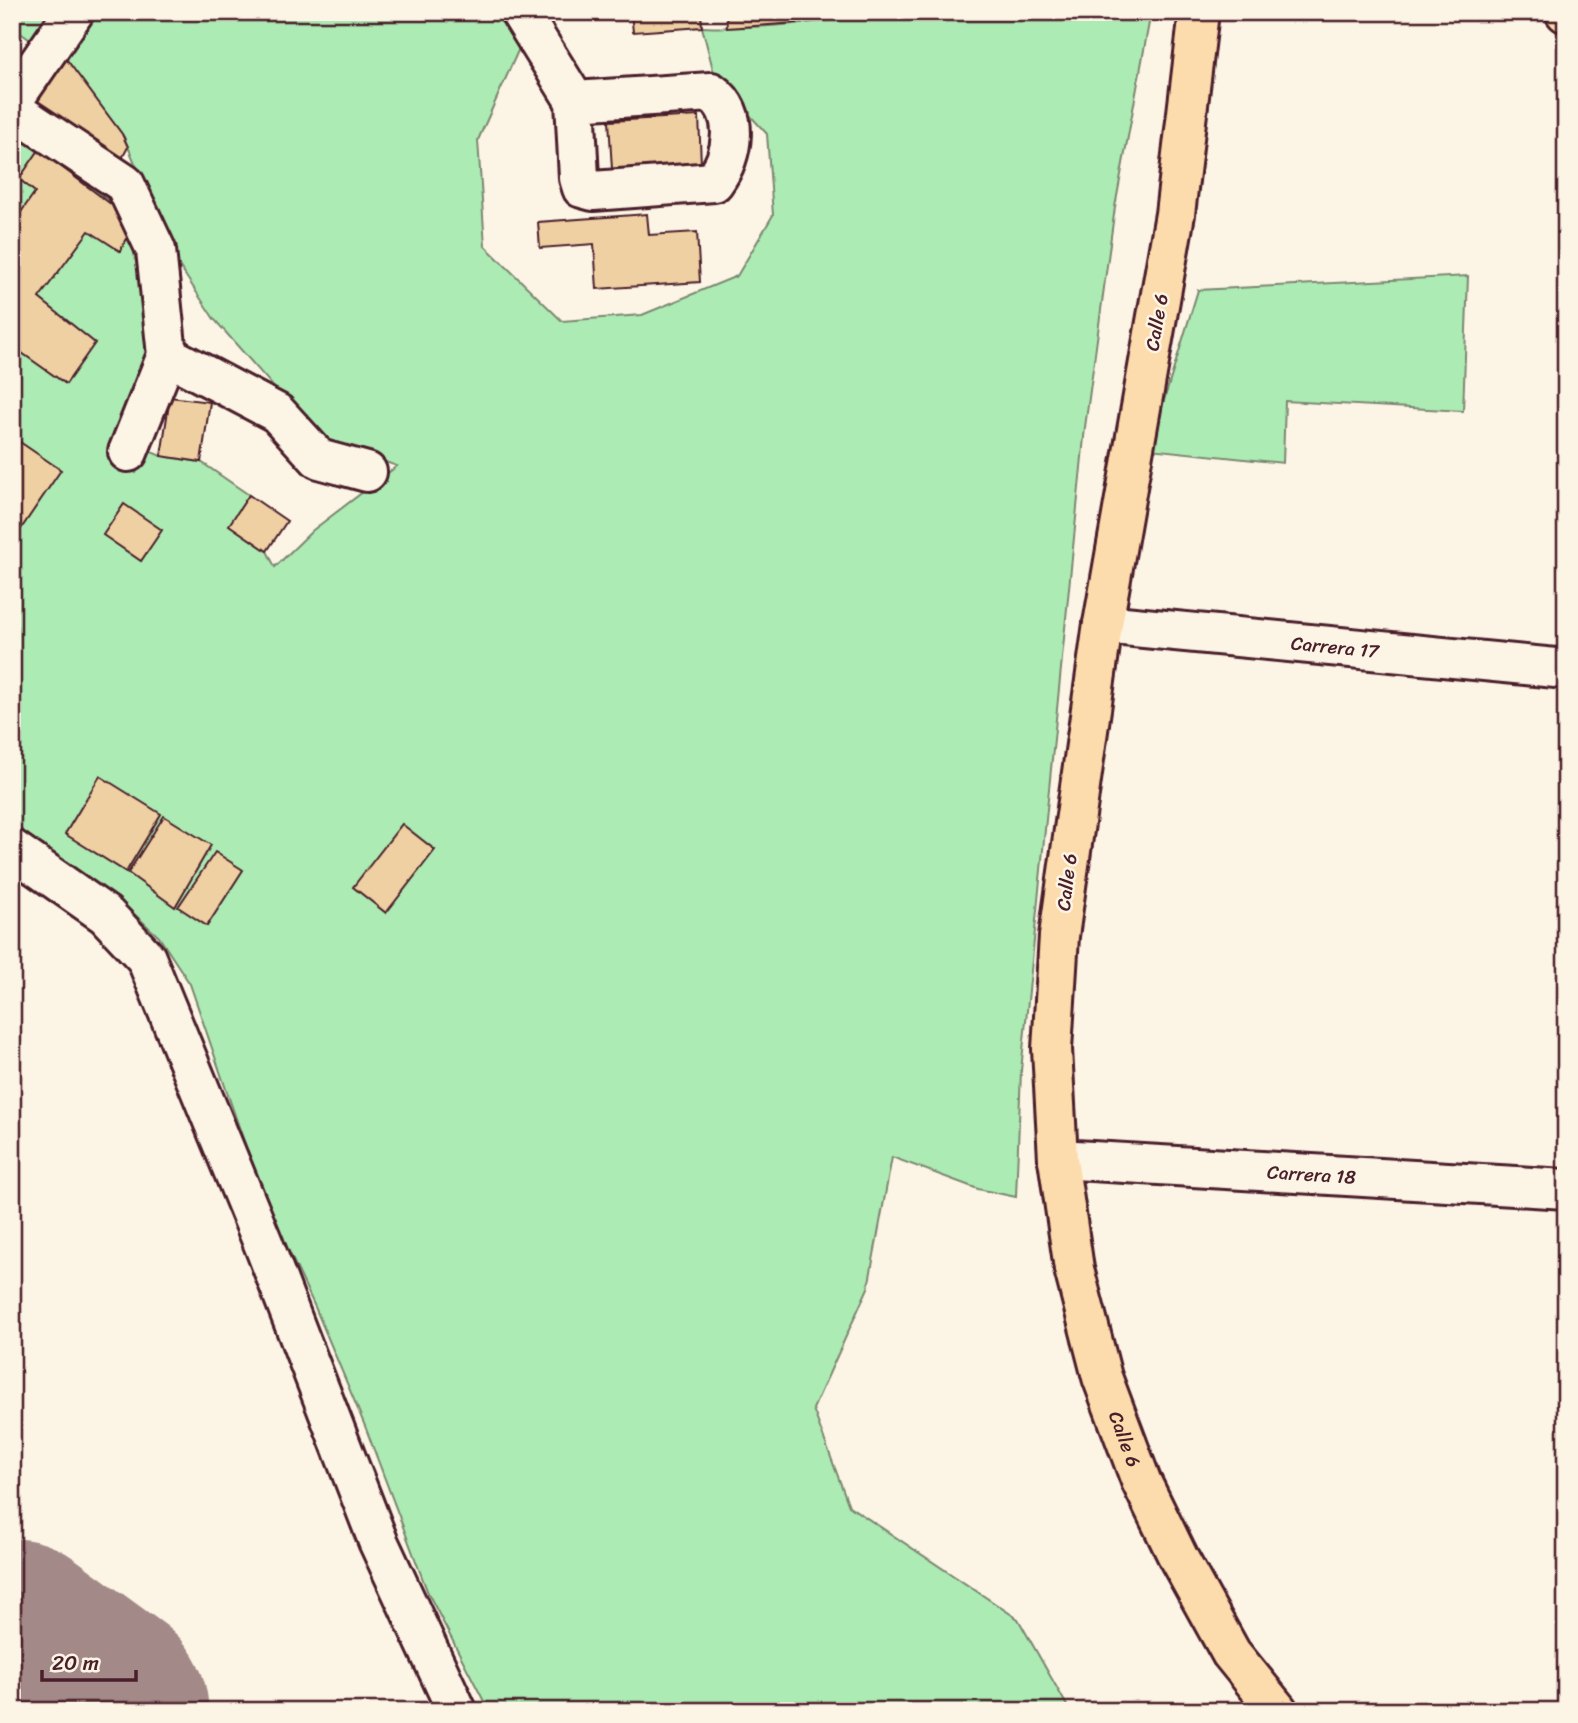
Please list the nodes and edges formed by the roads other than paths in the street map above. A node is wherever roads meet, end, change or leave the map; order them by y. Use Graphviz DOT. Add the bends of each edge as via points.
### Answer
graph roads {
  1 [pos="520,12"];
  2 [pos="1199,12"];
  3 [pos="69,20"];
  4 [pos="24,56"];
  5 [pos="12,102"];
  6 [pos="575,102"];
  7 [pos="12,109"];
  8 [pos="167,355"];
  9 [pos="128,452"];
  10 [pos="367,472"];
  11 [pos="1103,624"];
  12 [pos="1566,669"];
  13 [pos="12,849"];
  14 [pos="1058,1159"];
  15 [pos="1566,1189"];
  16 [pos="457,1711"];
  17 [pos="1278,1711"];
  1 -- 6 [label="street"];
  2 -- 11 [label="main road, Calle 6" via="1175,214"];
  3 -- 4 [label="street"];
  4 -- 5 [label="street"];
  7 -- 8 [label="street" via="125,184 156,250"];
  8 -- 9 [label="street"];
  8 -- 10 [label="street" via="278,412 319,459"];
  11 -- 12 [label="street, Carrera 17"];
  11 -- 14 [label="main road, Calle 6" via="1059,936 1052,1049"];
  13 -- 16 [label="street" via="106,915 146,958 263,1243 377,1541"];
  14 -- 15 [label="street, Carrera 18"];
  14 -- 17 [label="main road, Calle 6" via="1074,1269 1102,1377 1141,1481 1231,1653"];
}
